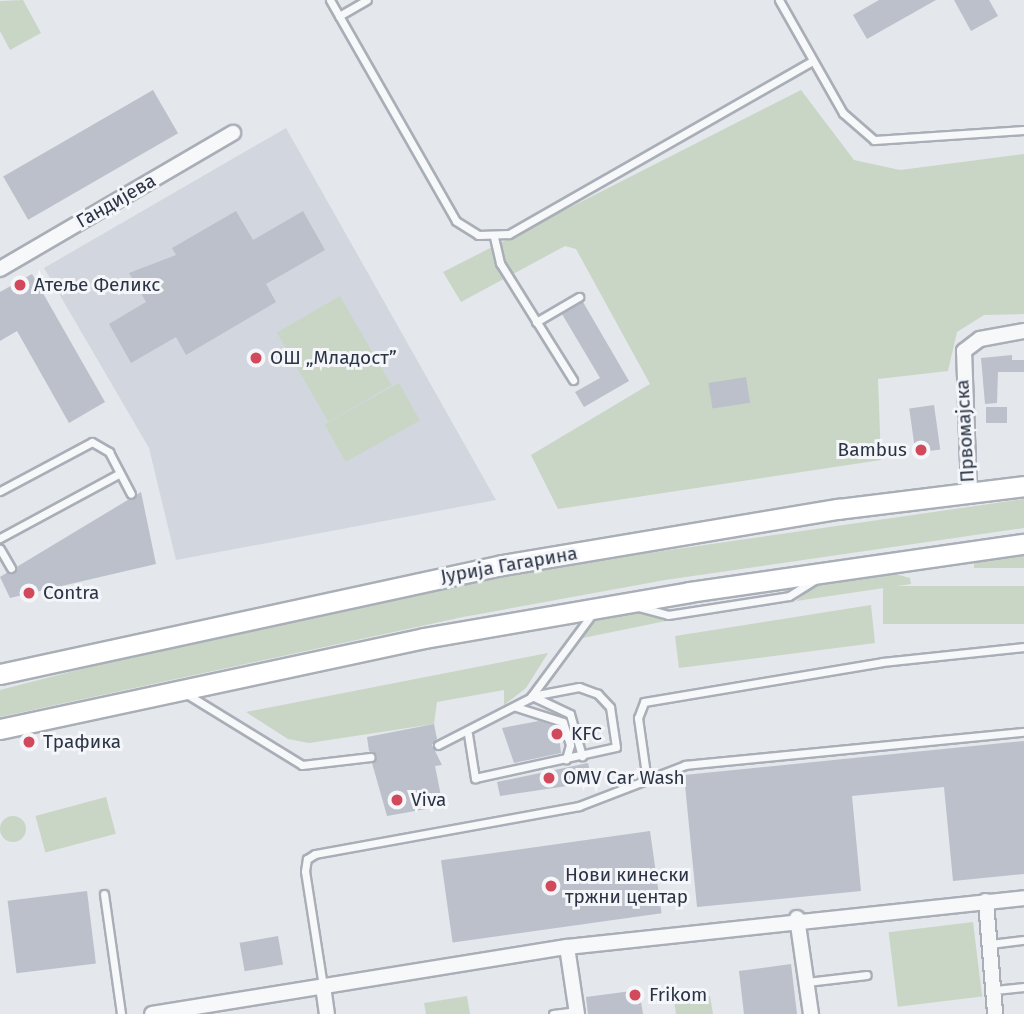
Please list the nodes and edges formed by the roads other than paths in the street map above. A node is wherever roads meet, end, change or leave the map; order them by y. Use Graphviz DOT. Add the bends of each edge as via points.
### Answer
graph roads {
  1 [pos="330,0"];
  2 [pos="367,0"];
  3 [pos="779,0"];
  4 [pos="339,16"];
  5 [pos="812,61"];
  6 [pos="1024,130"];
  7 [pos="233,133"];
  8 [pos="495,237"];
  9 [pos="0,269"];
  10 [pos="579,297"];
  11 [pos="536,322"];
  12 [pos="1024,331"];
  13 [pos="573,380"];
  14 [pos="120,473"];
  15 [pos="1024,486"];
  16 [pos="0,491"];
  17 [pos="969,493"];
  18 [pos="131,494"];
  19 [pos="0,538"];
  20 [pos="1024,544"];
  21 [pos="0,549"];
  22 [pos="11,568"];
  23 [pos="601,606"];
  24 [pos="1024,646"];
  25 [pos="0,674"];
  26 [pos="179,688"];
  27 [pos="532,696"];
  28 [pos="516,707"];
  29 [pos="0,729"];
  30 [pos="1024,732"];
  31 [pos="468,734"];
  32 [pos="438,745"];
  33 [pos="582,756"];
  34 [pos="371,757"];
  35 [pos="566,759"];
  36 [pos="647,781"];
  37 [pos="104,894"];
  38 [pos="1024,898"];
  39 [pos="986,901"];
  40 [pos="797,919"];
  41 [pos="1024,940"];
  42 [pos="990,944"];
  43 [pos="567,947"];
  44 [pos="867,975"];
  45 [pos="807,982"];
  46 [pos="323,986"];
  47 [pos="1024,987"];
  48 [pos="995,989"];
  49 [pos="577,1012"];
  50 [pos="121,1014"];
  51 [pos="152,1014"];
  52 [pos="327,1014"];
  53 [pos="553,1014"];
  54 [pos="811,1014"];
  55 [pos="995,1014"];
  1 -- 4 [label="lane"];
  2 -- 4 [label="lane"];
  3 -- 5 [label="lane"];
  4 -- 8 [label="lane" via="456,221 478,235"];
  5 -- 6 [label="lane" via="843,113 874,140"];
  5 -- 8 [label="lane"];
  7 -- 9 [label="street, Гандијева"];
  8 -- 11 [label="lane" via="500,263"];
  10 -- 11 [label="lane"];
  11 -- 13 [label="lane"];
  12 -- 17 [label="street, Првомајска" via="980,339 964,351"];
  14 -- 16 [label="lane" via="104,446 88,442"];
  14 -- 18 [label="lane"];
  14 -- 19 [label="lane"];
  15 -- 17 [label="main road, Јурија Гагарина"];
  17 -- 25 [label="main road, Јурија Гагарина" via="502,565"];
  20 -- 23 [label="main road"];
  21 -- 22 [label="lane"];
  23 -- 26 [label="main road"];
  23 -- 27 [label="lane" via="562,649"];
  24 -- 36 [label="lane" via="869,664 643,702 638,718"];
  26 -- 29 [label="main road"];
  26 -- 34 [label="lane" via="287,760 316,767"];
  27 -- 28 [label="lane"];
  27 -- 33 [label="lane" via="573,717"];
  27 -- 33 [label="lane" via="579,687 606,701 616,747"];
  28 -- 31 [label="lane"];
  28 -- 35 [label="lane" via="563,722 570,745"];
  30 -- 36 [label="lane" via="685,765"];
  31 -- 32 [label="lane"];
  31 -- 35 [label="lane" via="475,778"];
  33 -- 35 [label="lane"];
  36 -- 46 [label="lane" via="579,806 310,856 305,871"];
  37 -- 50 [label="lane"];
  38 -- 39 [label="street"];
  39 -- 40 [label="street"];
  39 -- 42 [label="street"];
  40 -- 43 [label="street"];
  40 -- 45 [label="street"];
  41 -- 42 [label="lane"];
  42 -- 48 [label="street"];
  43 -- 46 [label="street"];
  43 -- 49 [label="street"];
  44 -- 45 [label="lane"];
  45 -- 54 [label="street"];
  46 -- 51 [label="street"];
  46 -- 52 [label="street"];
  47 -- 48 [label="lane"];
  48 -- 55 [label="street"];
  49 -- 53 [label="lane"];
}
